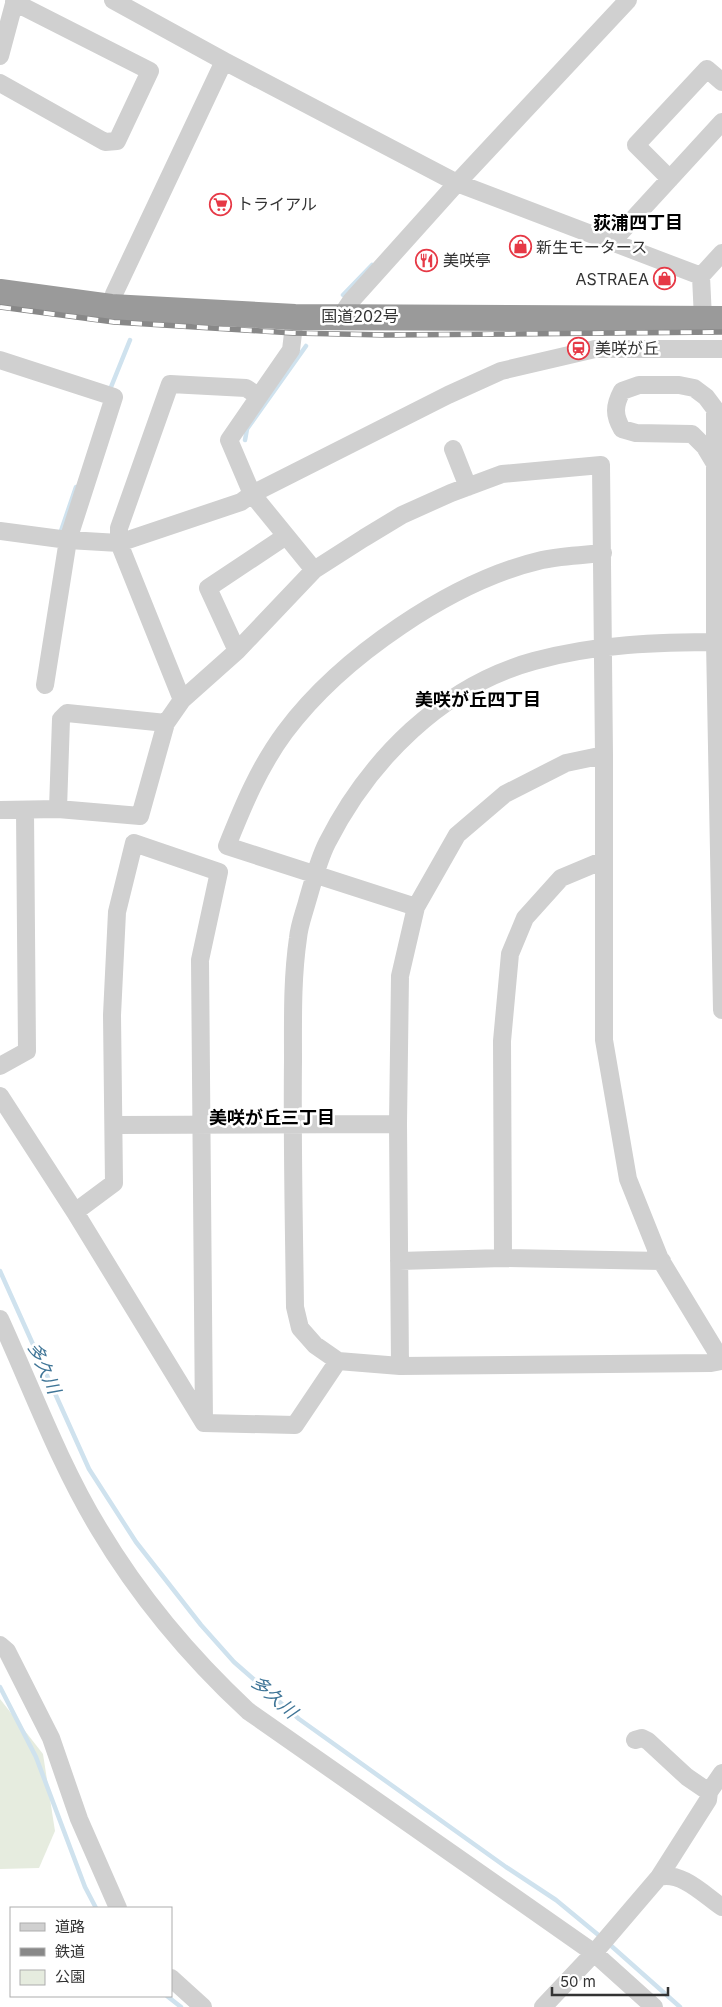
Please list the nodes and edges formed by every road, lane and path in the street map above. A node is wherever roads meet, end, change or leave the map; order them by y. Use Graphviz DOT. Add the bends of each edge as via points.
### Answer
graph roads {
  1 [pos="113,0"];
  2 [pos="628,0"];
  3 [pos="14,1"];
  4 [pos="0,56"];
  5 [pos="224,61"];
  6 [pos="722,82"];
  7 [pos="0,83"];
  8 [pos="722,122"];
  9 [pos="670,179"];
  10 [pos="452,180"];
  11 [pos="611,243"];
  12 [pos="722,254"];
  13 [pos="701,276"];
  14 [pos="0,292"];
  15 [pos="111,307"];
  16 [pos="295,316"];
  17 [pos="342,316"];
  18 [pos="712,319"];
  19 [pos="722,349"];
  20 [pos="0,360"];
  21 [pos="258,396"];
  22 [pos="453,449"];
  23 [pos="717,467"];
  24 [pos="468,486"];
  25 [pos="252,494"];
  26 [pos="0,531"];
  27 [pos="286,536"];
  28 [pos="68,540"];
  29 [pos="119,543"];
  30 [pos="602,553"];
  31 [pos="314,570"];
  32 [pos="718,642"];
  33 [pos="604,646"];
  34 [pos="237,651"];
  35 [pos="46,686"];
  36 [pos="182,700"];
  37 [pos="166,723"];
  38 [pos="604,755"];
  39 [pos="58,809"];
  40 [pos="0,810"];
  41 [pos="25,811"];
  42 [pos="604,860"];
  43 [pos="315,875"];
  44 [pos="416,907"];
  45 [pos="722,1010"];
  46 [pos="0,1066"];
  47 [pos="0,1096"];
  48 [pos="203,1124"];
  49 [pos="292,1124"];
  50 [pos="398,1124"];
  51 [pos="115,1125"];
  52 [pos="76,1212"];
  53 [pos="503,1258"];
  54 [pos="400,1261"];
  55 [pos="662,1261"];
  56 [pos="0,1319"];
  57 [pos="338,1361"];
  58 [pos="722,1361"];
  59 [pos="400,1366"];
  60 [pos="204,1423"];
  61 [pos="0,1645"];
  62 [pos="635,1740"];
  63 [pos="722,1773"];
  64 [pos="709,1792"];
  65 [pos="659,1877"];
  66 [pos="118,1907"];
  67 [pos="722,1907"];
  68 [pos="596,1951"];
  69 [pos="172,1979"];
  70 [pos="203,2007"];
  71 [pos="543,2007"];
  72 [pos="654,2007"];
  1 -- 5 [label="street"];
  2 -- 10 [label="street" via="594,26"];
  3 -- 4 [label="street"];
  3 -- 7 [label="street" via="150,71 117,142 105,142"];
  5 -- 10 [label="street"];
  5 -- 15 [label="street" via="114,294"];
  6 -- 9 [label="street" via="707,69 636,146"];
  8 -- 9 [label="street"];
  9 -- 11 [label="street"];
  10 -- 11 [label="street"];
  10 -- 17 [label="street"];
  11 -- 13 [label="street"];
  12 -- 13 [label="street"];
  13 -- 18 [label="street"];
  14 -- 15 [label="highway, 国道202号"];
  15 -- 16 [label="highway, 国道202号"];
  16 -- 17 [label="highway, 国道202号"];
  16 -- 21 [label="street" via="291,350"];
  17 -- 18 [label="highway, 国道202号"];
  19 -- 25 [label="street" via="595,349 501,371"];
  20 -- 28 [label="street" via="107,395"];
  21 -- 25 [label="street" via="229,440"];
  21 -- 29 [label="street" via="246,388 170,384 119,528"];
  22 -- 24 [label="street"];
  23 -- 23 [label="street" via="705,447 692,434 636,433 622,429 615,417 616,402 622,391 639,385 679,385 694,388 706,397 715,409"];
  23 -- 32 [label="street"];
  24 -- 30 [label="street" via="502,474 601,465"];
  24 -- 31 [label="street" via="402,515"];
  25 -- 27 [label="street"];
  25 -- 29 [label="street" via="241,502"];
  26 -- 28 [label="street"];
  27 -- 31 [label="street"];
  27 -- 34 [label="street" via="208,588"];
  28 -- 29 [label="street"];
  28 -- 35 [label="street"];
  29 -- 36 [label="street"];
  30 -- 33 [label="street"];
  30 -- 43 [label="street" via="543,560 482,579 374,644 329,684 286,732 251,787 227,846"];
  31 -- 34 [label="street"];
  32 -- 33 [label="street"];
  32 -- 45 [label="street"];
  33 -- 38 [label="street"];
  33 -- 43 [label="street" via="533,661 493,676 419,722 383,759 352,802 326,844"];
  34 -- 36 [label="street"];
  36 -- 37 [label="street"];
  37 -- 39 [label="street" via="140,816"];
  37 -- 39 [label="street" via="67,712 61,719"];
  38 -- 42 [label="street"];
  38 -- 44 [label="street" via="566,763 505,794 457,835"];
  39 -- 41 [label="street"];
  40 -- 41 [label="street"];
  41 -- 46 [label="street" via="27,1051"];
  42 -- 53 [label="street" via="561,878 525,918 510,954 502,1041"];
  42 -- 55 [label="street" via="604,1040 628,1179"];
  43 -- 44 [label="street"];
  43 -- 49 [label="street" via="298,936 294,975"];
  44 -- 50 [label="street" via="400,976"];
  47 -- 52 [label="street"];
  48 -- 49 [label="street"];
  48 -- 51 [label="street"];
  48 -- 51 [label="street" via="200,960 219,872 134,843 117,912 112,1015"];
  48 -- 60 [label="street"];
  49 -- 50 [label="street"];
  49 -- 57 [label="street" via="295,1307 300,1328 315,1345"];
  50 -- 54 [label="street"];
  51 -- 52 [label="street" via="114,1183"];
  52 -- 60 [label="street"];
  53 -- 54 [label="street"];
  53 -- 55 [label="street"];
  54 -- 59 [label="street"];
  55 -- 58 [label="street"];
  56 -- 68 [label="street" via="66,1469 99,1530 177,1637 212,1677 248,1711"];
  57 -- 59 [label="street"];
  57 -- 60 [label="street" via="295,1425"];
  58 -- 59 [label="street"];
  61 -- 66 [label="street" via="7,1651 51,1738 79,1820"];
  62 -- 64 [label="street" via="642,1738 648,1741"];
  63 -- 64 [label="street"];
  64 -- 65 [label="street" via="708,1800"];
  65 -- 67 [label="street" via="669,1874 680,1878"];
  65 -- 68 [label="street"];
  68 -- 71 [label="street"];
  68 -- 72 [label="street"];
  69 -- 70 [label="street"];
}
